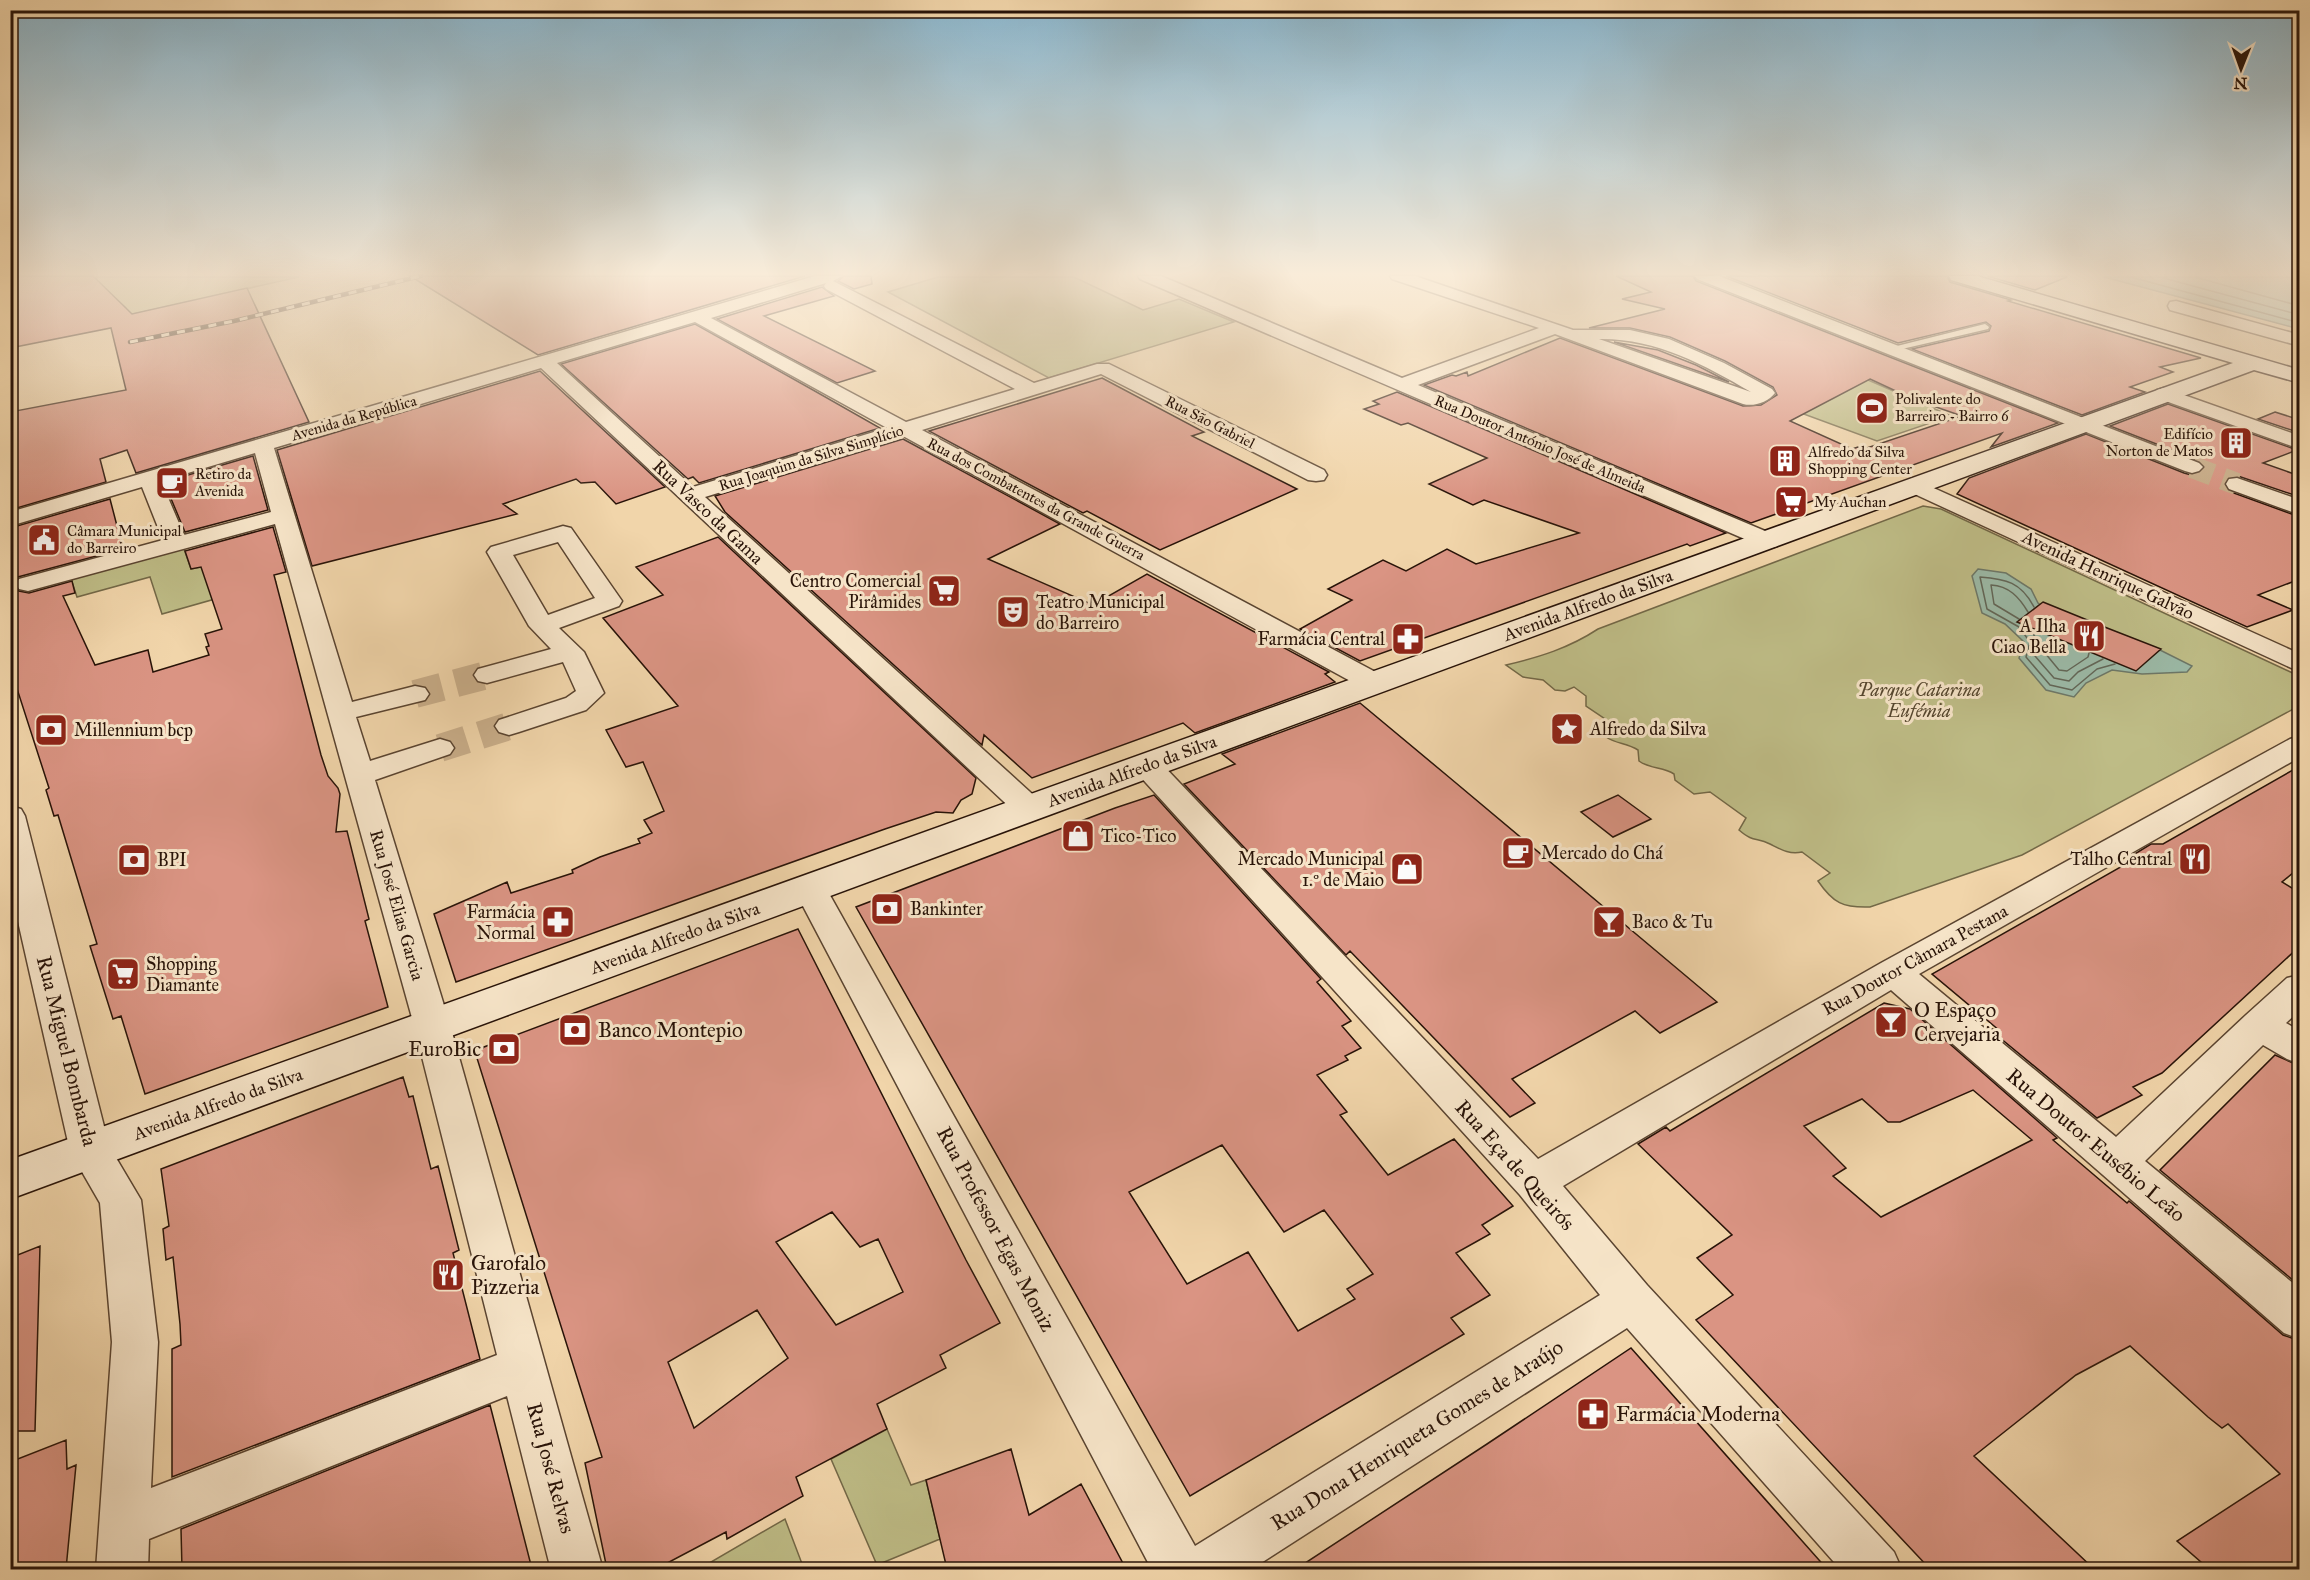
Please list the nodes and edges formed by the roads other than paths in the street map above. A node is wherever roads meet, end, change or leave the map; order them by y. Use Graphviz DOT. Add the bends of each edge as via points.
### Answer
graph roads {
  1 [pos="586,350"];
  2 [pos="758,350"];
  3 [pos="959,350"];
  4 [pos="1317,350"];
  5 [pos="1508,350"];
  6 [pos="1612,350"];
  7 [pos="1677,350"];
  8 [pos="1891,350"];
  9 [pos="2208,350"];
  10 [pos="545,362"];
  11 [pos="2253,363"];
  12 [pos="1103,368"];
  13 [pos="2300,377"];
  14 [pos="1400,385"];
  15 [pos="1034,391"];
  16 [pos="2164,394"];
  17 [pos="2083,424"];
  18 [pos="907,429"];
  19 [pos="2300,443"];
  20 [pos="263,445"];
  21 [pos="2192,466"];
  22 [pos="1316,475"];
  23 [pos="149,479"];
  24 [pos="2237,484"];
  25 [pos="1916,486"];
  26 [pos="690,495"];
  27 [pos="2300,508"];
  28 [pos="284,515"];
  29 [pos="10,519"];
  30 [pos="1769,541"];
  31 [pos="176,544"];
  32 [pos="28,584"];
  33 [pos="542,626"];
  34 [pos="571,652"];
  35 [pos="2300,664"];
  36 [pos="487,675"];
  37 [pos="1373,682"];
  38 [pos="415,694"];
  39 [pos="341,713"];
  40 [pos="509,726"];
  41 [pos="2300,746"];
  42 [pos="440,748"];
  43 [pos="1147,766"];
  44 [pos="359,775"];
  45 [pos="1029,808"];
  46 [pos="10,816"];
  47 [pos="810,889"];
  48 [pos="1893,972"];
  49 [pos="2300,988"];
  50 [pos="432,1025"];
  51 [pos="2259,1025"];
  52 [pos="2300,1049"];
  53 [pos="90,1151"];
  54 [pos="2116,1162"];
  55 [pos="10,1180"];
  56 [pos="1534,1182"];
  57 [pos="1631,1300"];
  58 [pos="2300,1318"];
  59 [pos="524,1367"];
  60 [pos="124,1523"];
  61 [pos="122,1569"];
  62 [pos="578,1569"];
  63 [pos="1180,1569"];
  64 [pos="1203,1569"];
  65 [pos="1876,1569"];
  1 -- 10 [label="street, Avenida da República"];
  2 -- 18 [label="street, Rua dos Combatentes da Grande Guerra"];
  3 -- 15 [label="street"];
  4 -- 14 [label="street, Rua Doutor António José de Almeida"];
  5 -- 14 [label="street"];
  6 -- 7 [label="street" via="1750,400 1765,393 1726,369"];
  8 -- 17 [label="street"];
  9 -- 11 [label="street"];
  10 -- 20 [label="street, Avenida da República"];
  10 -- 26 [label="street, Rua Vasco da Gama"];
  11 -- 13 [label="street"];
  11 -- 16 [label="street, Avenida Alfredo da Silva"];
  12 -- 15 [label="street, Rua Joaquim da Silva Simplício"];
  12 -- 22 [label="street, Rua São Gabriel"];
  14 -- 30 [label="street, Rua Doutor António José de Almeida"];
  15 -- 18 [label="street, Rua Joaquim da Silva Simplício"];
  16 -- 17 [label="street, Avenida Alfredo da Silva"];
  16 -- 19 [label="street"];
  17 -- 21 [label="street"];
  17 -- 25 [label="street, Avenida Alfredo da Silva"];
  18 -- 26 [label="street, Rua Joaquim da Silva Simplício"];
  18 -- 37 [label="street, Rua dos Combatentes da Grande Guerra"];
  20 -- 23 [label="street, Avenida da República"];
  20 -- 28 [label="street, Rua José Elias Garcia"];
  23 -- 29 [label="street, Avenida da República"];
  23 -- 31 [label="street"];
  24 -- 27 [label="street"];
  25 -- 30 [label="street, Avenida Alfredo da Silva"];
  25 -- 35 [label="street, Avenida Henrique Galvão"];
  26 -- 45 [label="street, Rua Vasco da Gama"];
  28 -- 31 [label="street"];
  28 -- 39 [label="street, Rua José Elias Garcia"];
  30 -- 37 [label="street, Avenida Alfredo da Silva"];
  31 -- 32 [label="street"];
  33 -- 33 [label="street" via="609,601 562,533 496,545"];
  33 -- 34 [label="street"];
  34 -- 36 [label="street"];
  34 -- 40 [label="street" via="590,693 576,704"];
  37 -- 43 [label="street, Avenida Alfredo da Silva"];
  38 -- 39 [label="street"];
  39 -- 44 [label="street, Rua José Elias Garcia"];
  41 -- 48 [label="street, Rua Doutor Câmara Pestana"];
  42 -- 44 [label="street"];
  43 -- 45 [label="street, Avenida Alfredo da Silva"];
  43 -- 56 [label="street, Rua Eça de Queirós"];
  44 -- 50 [label="street, Rua José Elias Garcia"];
  45 -- 47 [label="street, Avenida Alfredo da Silva"];
  46 -- 53 [label="street, Rua Miguel Bombarda"];
  47 -- 50 [label="street, Avenida Alfredo da Silva"];
  47 -- 63 [label="street, Rua Professor Egas Moniz"];
  48 -- 54 [label="street, Rua Doutor Eusébio Leão"];
  48 -- 56 [label="street, Rua Doutor Câmara Pestana"];
  49 -- 51 [label="street"];
  50 -- 53 [label="street, Avenida Alfredo da Silva"];
  50 -- 59 [label="street, Rua José Elias Garcia"];
  51 -- 52 [label="street"];
  51 -- 54 [label="street"];
  53 -- 55 [label="street, Avenida Alfredo da Silva"];
  53 -- 60 [label="street, Rua Miguel Bombarda" via="120,1200 135,1342"];
  54 -- 58 [label="street, Rua Doutor Eusébio Leão"];
  56 -- 57 [label="street, Rua Eça de Queirós"];
  57 -- 64 [label="street, Rua Dona Henriqueta Gomes de Araújo"];
  57 -- 65 [label="street, Rua Eça de Queirós"];
  59 -- 60 [label="street"];
  59 -- 62 [label="street, Rua José Relvas"];
  60 -- 61 [label="street, Rua Miguel Bombarda"];
}
